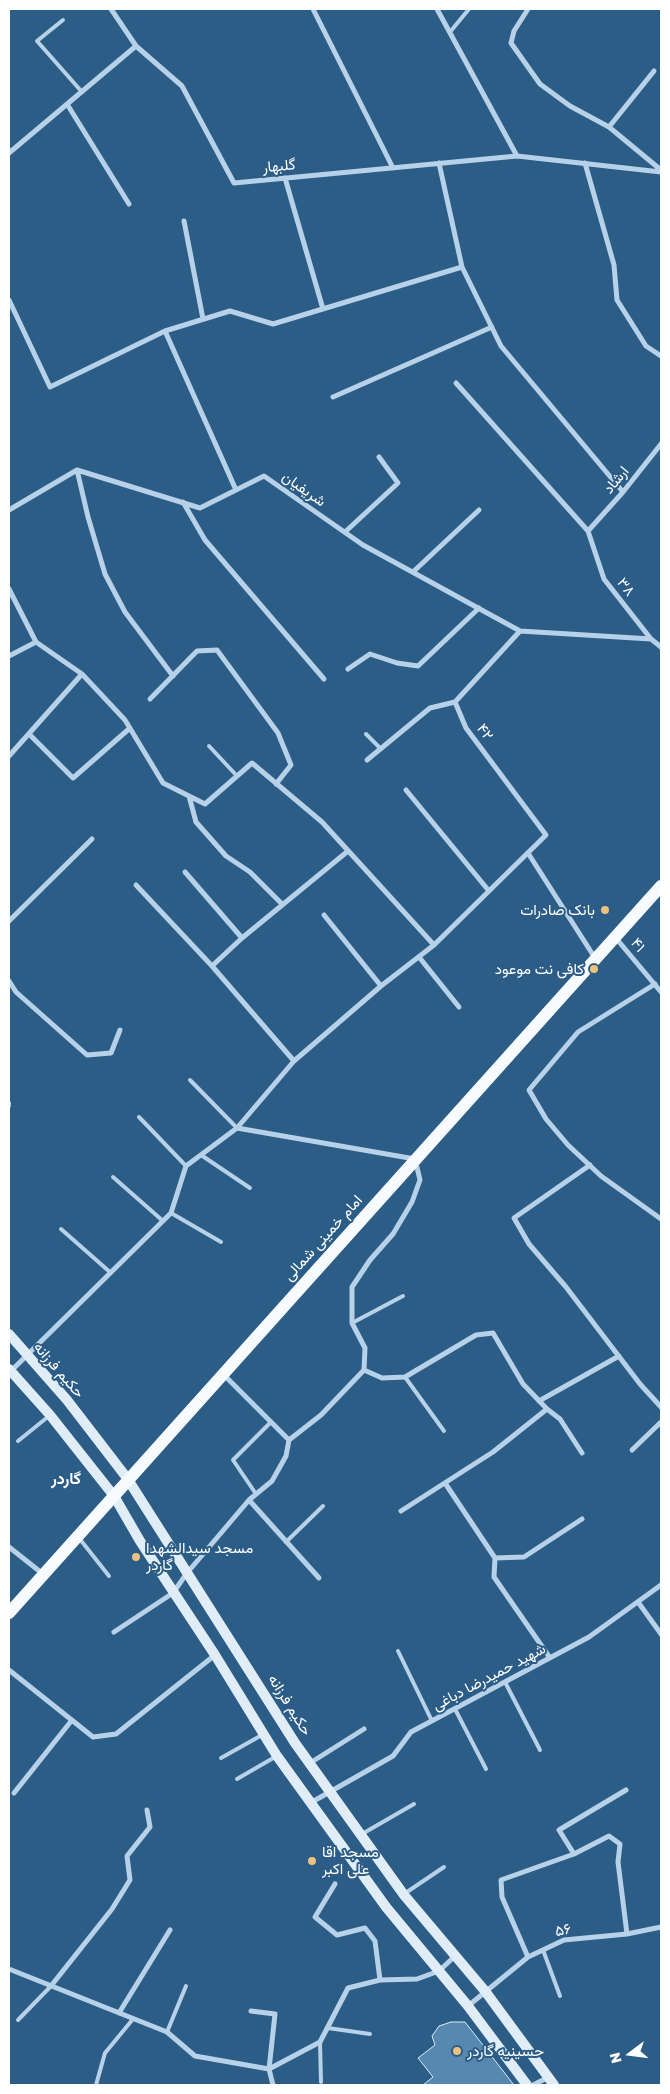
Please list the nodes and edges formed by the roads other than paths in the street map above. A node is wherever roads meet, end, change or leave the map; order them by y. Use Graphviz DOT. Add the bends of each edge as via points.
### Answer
graph roads {
  1 [pos="111,9"];
  2 [pos="313,9"];
  3 [pos="437,9"];
  4 [pos="469,9"];
  5 [pos="528,9"];
  6 [pos="63,20"];
  7 [pos="450,32"];
  8 [pos="136,46"];
  9 [pos="654,71"];
  10 [pos="82,92"];
  11 [pos="67,104"];
  12 [pos="609,127"];
  13 [pos="9,144"];
  14 [pos="11,151"];
  15 [pos="517,156"];
  16 [pos="439,163"];
  17 [pos="585,163"];
  18 [pos="393,168"];
  19 [pos="661,171"];
  20 [pos="285,178"];
  21 [pos="129,204"];
  22 [pos="184,221"];
  23 [pos="462,267"];
  24 [pos="9,300"];
  25 [pos="323,309"];
  26 [pos="203,320"];
  27 [pos="492,327"];
  28 [pos="165,331"];
  29 [pos="661,356"];
  30 [pos="456,383"];
  31 [pos="333,398"];
  32 [pos="661,444"];
  33 [pos="379,457"];
  34 [pos="77,470"];
  35 [pos="236,490"];
  36 [pos="623,492"];
  37 [pos="183,502"];
  38 [pos="9,510"];
  39 [pos="479,510"];
  40 [pos="588,531"];
  41 [pos="345,532"];
  42 [pos="413,572"];
  43 [pos="9,589"];
  44 [pos="479,608"];
  45 [pos="520,631"];
  46 [pos="651,639"];
  47 [pos="36,642"];
  48 [pos="661,647"];
  49 [pos="9,656"];
  50 [pos="348,669"];
  51 [pos="82,674"];
  52 [pos="173,676"];
  53 [pos="324,679"];
  54 [pos="150,699"];
  55 [pos="456,702"];
  56 [pos="130,728"];
  57 [pos="29,734"];
  58 [pos="366,734"];
  59 [pos="209,746"];
  60 [pos="381,748"];
  61 [pos="9,756"];
  62 [pos="368,760"];
  63 [pos="237,776"];
  64 [pos="276,784"];
  65 [pos="406,790"];
  66 [pos="189,796"];
  67 [pos="92,839"];
  68 [pos="348,851"];
  69 [pos="528,853"];
  70 [pos="185,872"];
  71 [pos="136,885"];
  72 [pos="661,886"];
  73 [pos="489,891"];
  74 [pos="282,904"];
  75 [pos="324,915"];
  76 [pos="9,922"];
  77 [pos="615,937"];
  78 [pos="242,938"];
  79 [pos="434,945"];
  80 [pos="419,957"];
  81 [pos="595,959"];
  82 [pos="212,966"];
  83 [pos="9,981"];
  84 [pos="655,984"];
  85 [pos="381,986"];
  86 [pos="661,992"];
  87 [pos="459,1007"];
  88 [pos="120,1030"];
  89 [pos="294,1061"];
  90 [pos="190,1080"];
  91 [pos="139,1117"];
  92 [pos="237,1128"];
  93 [pos="201,1155"];
  94 [pos="416,1159"];
  95 [pos="590,1165"];
  96 [pos="186,1166"];
  97 [pos="113,1177"];
  98 [pos="250,1188"];
  99 [pos="171,1213"];
  100 [pos="661,1219"];
  101 [pos="163,1221"];
  102 [pos="61,1229"];
  103 [pos="221,1242"];
  104 [pos="111,1273"];
  105 [pos="403,1296"];
  106 [pos="352,1323"];
  107 [pos="9,1334"];
  108 [pos="26,1355"];
  109 [pos="619,1356"];
  110 [pos="10,1370"];
  111 [pos="364,1370"];
  112 [pos="223,1374"];
  113 [pos="405,1378"];
  114 [pos="539,1402"];
  115 [pos="661,1407"];
  116 [pos="546,1409"];
  117 [pos="50,1415"];
  118 [pos="271,1422"];
  119 [pos="661,1422"];
  120 [pos="444,1430"];
  121 [pos="289,1440"];
  122 [pos="18,1441"];
  123 [pos="632,1450"];
  124 [pos="582,1453"];
  125 [pos="127,1478"];
  126 [pos="445,1483"];
  127 [pos="256,1494"];
  128 [pos="114,1496"];
  129 [pos="249,1500"];
  130 [pos="324,1506"];
  131 [pos="401,1511"];
  132 [pos="582,1519"];
  133 [pos="78,1536"];
  134 [pos="286,1542"];
  135 [pos="9,1547"];
  136 [pos="495,1558"];
  137 [pos="187,1573"];
  138 [pos="43,1574"];
  139 [pos="109,1576"];
  140 [pos="319,1578"];
  141 [pos="661,1585"];
  142 [pos="174,1593"];
  143 [pos="638,1602"];
  144 [pos="9,1613"];
  145 [pos="114,1632"];
  146 [pos="661,1634"];
  147 [pos="398,1651"];
  148 [pos="215,1655"];
  149 [pos="550,1658"];
  150 [pos="9,1670"];
  151 [pos="505,1682"];
  152 [pos="454,1709"];
  153 [pos="72,1720"];
  154 [pos="432,1721"];
  155 [pos="364,1729"];
  156 [pos="264,1734"];
  157 [pos="540,1750"];
  158 [pos="277,1756"];
  159 [pos="221,1758"];
  160 [pos="310,1763"];
  161 [pos="486,1769"];
  162 [pos="238,1779"];
  163 [pos="626,1790"];
  164 [pos="331,1791"];
  165 [pos="14,1793"];
  166 [pos="312,1802"];
  167 [pos="414,1804"];
  168 [pos="147,1810"];
  169 [pos="361,1834"];
  170 [pos="574,1854"];
  171 [pos="444,1867"];
  172 [pos="335,1884"];
  173 [pos="404,1894"];
  174 [pos="661,1927"];
  175 [pos="170,1930"];
  176 [pos="627,1934"];
  177 [pos="542,1950"];
  178 [pos="456,1956"];
  179 [pos="528,1957"];
  180 [pos="9,1969"];
  181 [pos="439,1971"];
  182 [pos="380,1980"];
  183 [pos="51,1986"];
  184 [pos="186,1986"];
  185 [pos="485,1991"];
  186 [pos="560,1996"];
  187 [pos="468,2006"];
  188 [pos="251,2011"];
  189 [pos="118,2013"];
  190 [pos="133,2018"];
  191 [pos="18,2020"];
  192 [pos="328,2028"];
  193 [pos="167,2032"];
  194 [pos="370,2034"];
  195 [pos="320,2042"];
  196 [pos="269,2069"];
  197 [pos="550,2081"];
  198 [pos="321,2082"];
  199 [pos="96,2085"];
  200 [pos="273,2085"];
  201 [pos="527,2085"];
  202 [pos="533,2085"];
  1 -- 8 [label="street"];
  2 -- 18 [label="street"];
  3 -- 7 [label="street"];
  4 -- 7 [label="lane"];
  5 -- 12 [label="street" via="514,31 512,43 515,50 540,84 570,106"];
  6 -- 10 [label="lane" via="38,41"];
  7 -- 15 [label="street"];
  8 -- 10 [label="street"];
  8 -- 20 [label="street, گلبهار" via="182,86 234,183"];
  9 -- 12 [label="street"];
  10 -- 11 [label="street"];
  11 -- 14 [label="street"];
  11 -- 21 [label="street"];
  12 -- 19 [label="street"];
  13 -- 14 [label="street"];
  15 -- 16 [label="street, گلبهار"];
  15 -- 17 [label="street, گلبهار"];
  16 -- 18 [label="street, گلبهار"];
  16 -- 23 [label="street"];
  17 -- 19 [label="street, گلبهار"];
  17 -- 29 [label="street" via="614,265 618,300 646,346"];
  18 -- 20 [label="street, گلبهار"];
  20 -- 25 [label="street"];
  22 -- 26 [label="street"];
  23 -- 25 [label="street"];
  23 -- 27 [label="street"];
  24 -- 28 [label="street" via="50,387"];
  25 -- 26 [label="street" via="274,324 230,311"];
  26 -- 28 [label="street"];
  27 -- 31 [label="street"];
  27 -- 36 [label="street" via="501,346"];
  28 -- 35 [label="street"];
  30 -- 40 [label="street"];
  32 -- 36 [label="street, ارشاد"];
  33 -- 41 [label="street" via="398,483"];
  34 -- 37 [label="street, شریفیان"];
  34 -- 38 [label="street"];
  34 -- 52 [label="street" via="105,574 125,612"];
  35 -- 37 [label="street, شریفیان" via="200,508"];
  35 -- 41 [label="street, شریفیان" via="264,476"];
  36 -- 40 [label="street, ارشاد"];
  37 -- 53 [label="street" via="205,540"];
  39 -- 42 [label="street"];
  40 -- 46 [label="street, ۳۸" via="604,579"];
  41 -- 42 [label="street, شریفیان"];
  42 -- 44 [label="street, شریفیان"];
  43 -- 47 [label="street"];
  44 -- 45 [label="street, شریفیان"];
  44 -- 50 [label="street" via="418,666 370,654"];
  45 -- 46 [label="street"];
  45 -- 55 [label="street"];
  46 -- 48 [label="street, ۳۸"];
  47 -- 49 [label="street"];
  47 -- 51 [label="street"];
  51 -- 56 [label="street"];
  51 -- 57 [label="street"];
  52 -- 54 [label="street"];
  52 -- 64 [label="street" via="197,651 217,650 278,733 291,765"];
  55 -- 60 [label="street" via="430,708"];
  55 -- 69 [label="street, ۴۲" via="466,728 546,835"];
  56 -- 57 [label="street" via="73,778"];
  56 -- 66 [label="street" via="164,783"];
  57 -- 61 [label="street"];
  58 -- 60 [label="lane"];
  59 -- 63 [label="lane"];
  60 -- 62 [label="street"];
  63 -- 64 [label="street" via="252,763"];
  63 -- 66 [label="street" via="205,804"];
  64 -- 68 [label="street" via="322,822"];
  65 -- 73 [label="street"];
  66 -- 74 [label="street" via="196,822 226,856 250,872"];
  67 -- 76 [label="street"];
  68 -- 74 [label="street"];
  68 -- 79 [label="street"];
  69 -- 73 [label="street"];
  69 -- 81 [label="street"];
  70 -- 78 [label="street"];
  71 -- 82 [label="street"];
  72 -- 77 [label="main road, امام خمینی شمالی"];
  73 -- 79 [label="street"];
  74 -- 78 [label="street"];
  75 -- 85 [label="street"];
  77 -- 81 [label="main road, امام خمینی شمالی"];
  77 -- 84 [label="street, ۴۱"];
  78 -- 82 [label="street"];
  79 -- 80 [label="street"];
  80 -- 85 [label="street"];
  80 -- 87 [label="street"];
  81 -- 94 [label="main road, امام خمینی شمالی"];
  82 -- 89 [label="street"];
  83 -- 88 [label="street" via="16,992 87,1055 111,1053"];
  84 -- 86 [label="street, ۴۱"];
  84 -- 95 [label="street" via="578,1032 529,1090 546,1119"];
  85 -- 89 [label="street"];
  89 -- 92 [label="street"];
  90 -- 92 [label="lane"];
  91 -- 96 [label="lane"];
  92 -- 93 [label="street"];
  92 -- 94 [label="street"];
  93 -- 96 [label="street"];
  93 -- 98 [label="lane"];
  94 -- 106 [label="street" via="420,1180 412,1202 393,1234 352,1287"];
  94 -- 112 [label="main road, امام خمینی شمالی"];
  95 -- 100 [label="street"];
  95 -- 109 [label="street" via="514,1218 529,1244"];
  96 -- 99 [label="street"];
  97 -- 101 [label="lane"];
  99 -- 101 [label="street"];
  99 -- 103 [label="lane"];
  101 -- 104 [label="street"];
  102 -- 104 [label="lane"];
  104 -- 108 [label="street"];
  105 -- 106 [label="lane"];
  106 -- 111 [label="street" via="365,1348"];
  107 -- 108 [label="street, حکیم فرزانه"];
  108 -- 110 [label="street"];
  108 -- 125 [label="street, حکیم فرزانه" via="67,1400"];
  109 -- 114 [label="street"];
  109 -- 115 [label="street"];
  110 -- 117 [label="street"];
  111 -- 113 [label="street" via="382,1378"];
  111 -- 121 [label="street" via="321,1415"];
  112 -- 118 [label="street"];
  112 -- 125 [label="main road, امام خمینی شمالی"];
  113 -- 114 [label="street" via="476,1335 493,1333 523,1384"];
  113 -- 120 [label="lane"];
  114 -- 116 [label="street"];
  116 -- 124 [label="street" via="560,1419"];
  116 -- 126 [label="street" via="493,1452"];
  117 -- 122 [label="lane"];
  117 -- 128 [label="street"];
  118 -- 121 [label="street"];
  118 -- 127 [label="lane" via="233,1460"];
  119 -- 123 [label="street"];
  121 -- 127 [label="street" via="286,1456 272,1480"];
  125 -- 128 [label="main road, امام خمینی شمالی"];
  125 -- 137 [label="street, حکیم فرزانه"];
  126 -- 131 [label="street"];
  126 -- 136 [label="street"];
  127 -- 129 [label="street"];
  128 -- 133 [label="main road, امام خمینی شمالی"];
  128 -- 142 [label="street"];
  129 -- 134 [label="street"];
  129 -- 137 [label="street"];
  130 -- 134 [label="lane"];
  132 -- 136 [label="street" via="524,1557"];
  133 -- 138 [label="main road, امام خمینی شمالی"];
  133 -- 139 [label="lane"];
  134 -- 140 [label="street"];
  135 -- 138 [label="street"];
  136 -- 149 [label="street" via="494,1577"];
  137 -- 142 [label="street"];
  137 -- 160 [label="street, حکیم فرزانه"];
  138 -- 144 [label="main road, امام خمینی شمالی"];
  141 -- 143 [label="street, شهید حمیدرضا دباغی"];
  142 -- 145 [label="street"];
  142 -- 148 [label="street"];
  143 -- 146 [label="street"];
  143 -- 149 [label="street, شهید حمیدرضا دباغی" via="589,1637"];
  147 -- 154 [label="lane"];
  148 -- 153 [label="street" via="116,1734 93,1737"];
  148 -- 156 [label="street"];
  149 -- 151 [label="street, شهید حمیدرضا دباغی"];
  150 -- 153 [label="street"];
  151 -- 152 [label="street, شهید حمیدرضا دباغی"];
  151 -- 157 [label="lane"];
  152 -- 154 [label="street, شهید حمیدرضا دباغی"];
  152 -- 161 [label="lane"];
  153 -- 165 [label="street"];
  154 -- 164 [label="street, شهید حمیدرضا دباغی" via="411,1732 393,1756"];
  155 -- 160 [label="street"];
  156 -- 158 [label="street"];
  156 -- 159 [label="lane"];
  158 -- 162 [label="lane"];
  158 -- 166 [label="street"];
  160 -- 164 [label="street, حکیم فرزانه"];
  163 -- 170 [label="street" via="559,1830"];
  164 -- 166 [label="street, شهید حمیدرضا دباغی"];
  164 -- 169 [label="street, حکیم فرزانه"];
  166 -- 181 [label="street" via="386,1907"];
  167 -- 169 [label="lane"];
  168 -- 183 [label="street" via="150,1827 127,1856 130,1880 112,1909"];
  169 -- 173 [label="street, حکیم فرزانه"];
  170 -- 176 [label="street" via="609,1836 620,1844 618,1862"];
  170 -- 179 [label="street" via="502,1880 502,1897"];
  171 -- 173 [label="lane"];
  172 -- 182 [label="street" via="315,1917 337,1935 365,1928 375,1941"];
  173 -- 178 [label="street, حکیم فرزانه"];
  174 -- 176 [label="street, ۵۶"];
  175 -- 189 [label="street"];
  176 -- 177 [label="street, ۵۶" via="564,1940"];
  177 -- 179 [label="street, ۵۶"];
  177 -- 186 [label="lane"];
  178 -- 181 [label="street"];
  178 -- 185 [label="street, حکیم فرزانه"];
  179 -- 185 [label="street, ۵۶"];
  180 -- 183 [label="street"];
  181 -- 182 [label="street" via="416,1979"];
  181 -- 187 [label="street"];
  182 -- 192 [label="street" via="348,1988"];
  183 -- 189 [label="street"];
  183 -- 191 [label="lane"];
  184 -- 193 [label="lane"];
  185 -- 187 [label="street, ۵۶"];
  185 -- 197 [label="street, حکیم فرزانه"];
  187 -- 201 [label="street"];
  188 -- 196 [label="street" via="275,2014"];
  189 -- 190 [label="street"];
  190 -- 193 [label="street"];
  190 -- 199 [label="lane" via="105,2052"];
  192 -- 194 [label="lane"];
  192 -- 195 [label="street"];
  193 -- 196 [label="street" via="195,2056"];
  195 -- 196 [label="street"];
  195 -- 198 [label="lane"];
  196 -- 200 [label="street"];
  197 -- 202 [label="street"];
}
